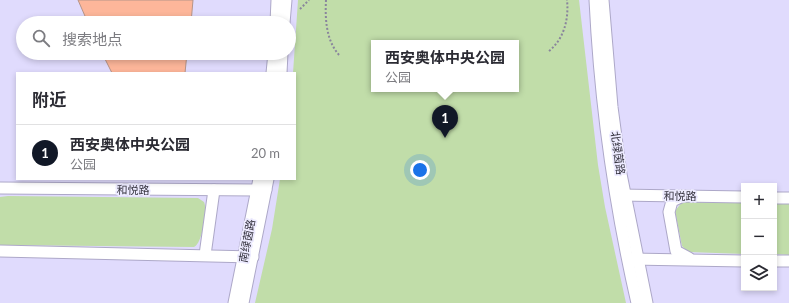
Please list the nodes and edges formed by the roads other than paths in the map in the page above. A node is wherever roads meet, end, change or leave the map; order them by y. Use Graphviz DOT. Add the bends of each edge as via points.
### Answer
graph roads {
  1 [pos="277,0"];
  2 [pos="286,0"];
  3 [pos="595,0"];
  4 [pos="604,0"];
  5 [pos="276,16"];
  6 [pos="285,16"];
  7 [pos="273,60"];
  8 [pos="282,60"];
  9 [pos="272,72"];
  10 [pos="281,72"];
  11 [pos="259,180"];
  12 [pos="267,180"];
  13 [pos="0,188"];
  14 [pos="214,190"];
  15 [pos="261,190"];
  16 [pos="620,195"];
  17 [pos="684,195"];
  18 [pos="741,197"];
  19 [pos="777,198"];
  20 [pos="789,198"];
  21 [pos="0,251"];
  22 [pos="205,256"];
  23 [pos="248,257"];
  24 [pos="633,259"];
  25 [pos="696,260"];
  26 [pos="741,261"];
  27 [pos="777,261"];
  28 [pos="789,261"];
  29 [pos="234,303"];
  30 [pos="243,303"];
  31 [pos="637,303"];
  32 [pos="647,303"];
  1 -- 5 [label="street"];
  2 -- 6 [label="street"];
  3 -- 16 [label="street, 北绿茵路" via="604,112"];
  4 -- 16 [label="street, 北绿茵路"];
  7 -- 9 [label="street"];
  8 -- 10 [label="street"];
  11 -- 15 [label="street, 南绿茵路"];
  12 -- 15 [label="street, 南绿茵路"];
  13 -- 14 [label="street, 和悦路"];
  14 -- 15 [label="street, 和悦路"];
  14 -- 22 [label="street"];
  15 -- 23 [label="street, 南绿茵路"];
  16 -- 17 [label="street, 和悦路"];
  16 -- 24 [label="street, 北绿茵路"];
  17 -- 18 [label="street, 和悦路"];
  17 -- 25 [label="street" via="676,198 669,207 675,246 680,254"];
  19 -- 20 [label="street"];
  21 -- 22 [label="street"];
  22 -- 23 [label="street"];
  23 -- 29 [label="street, 南绿茵路"];
  23 -- 30 [label="street, 南绿茵路"];
  24 -- 25 [label="street"];
  24 -- 31 [label="street, 北绿茵路"];
  24 -- 32 [label="street, 北绿茵路"];
  25 -- 26 [label="street"];
  27 -- 28 [label="street"];
}
